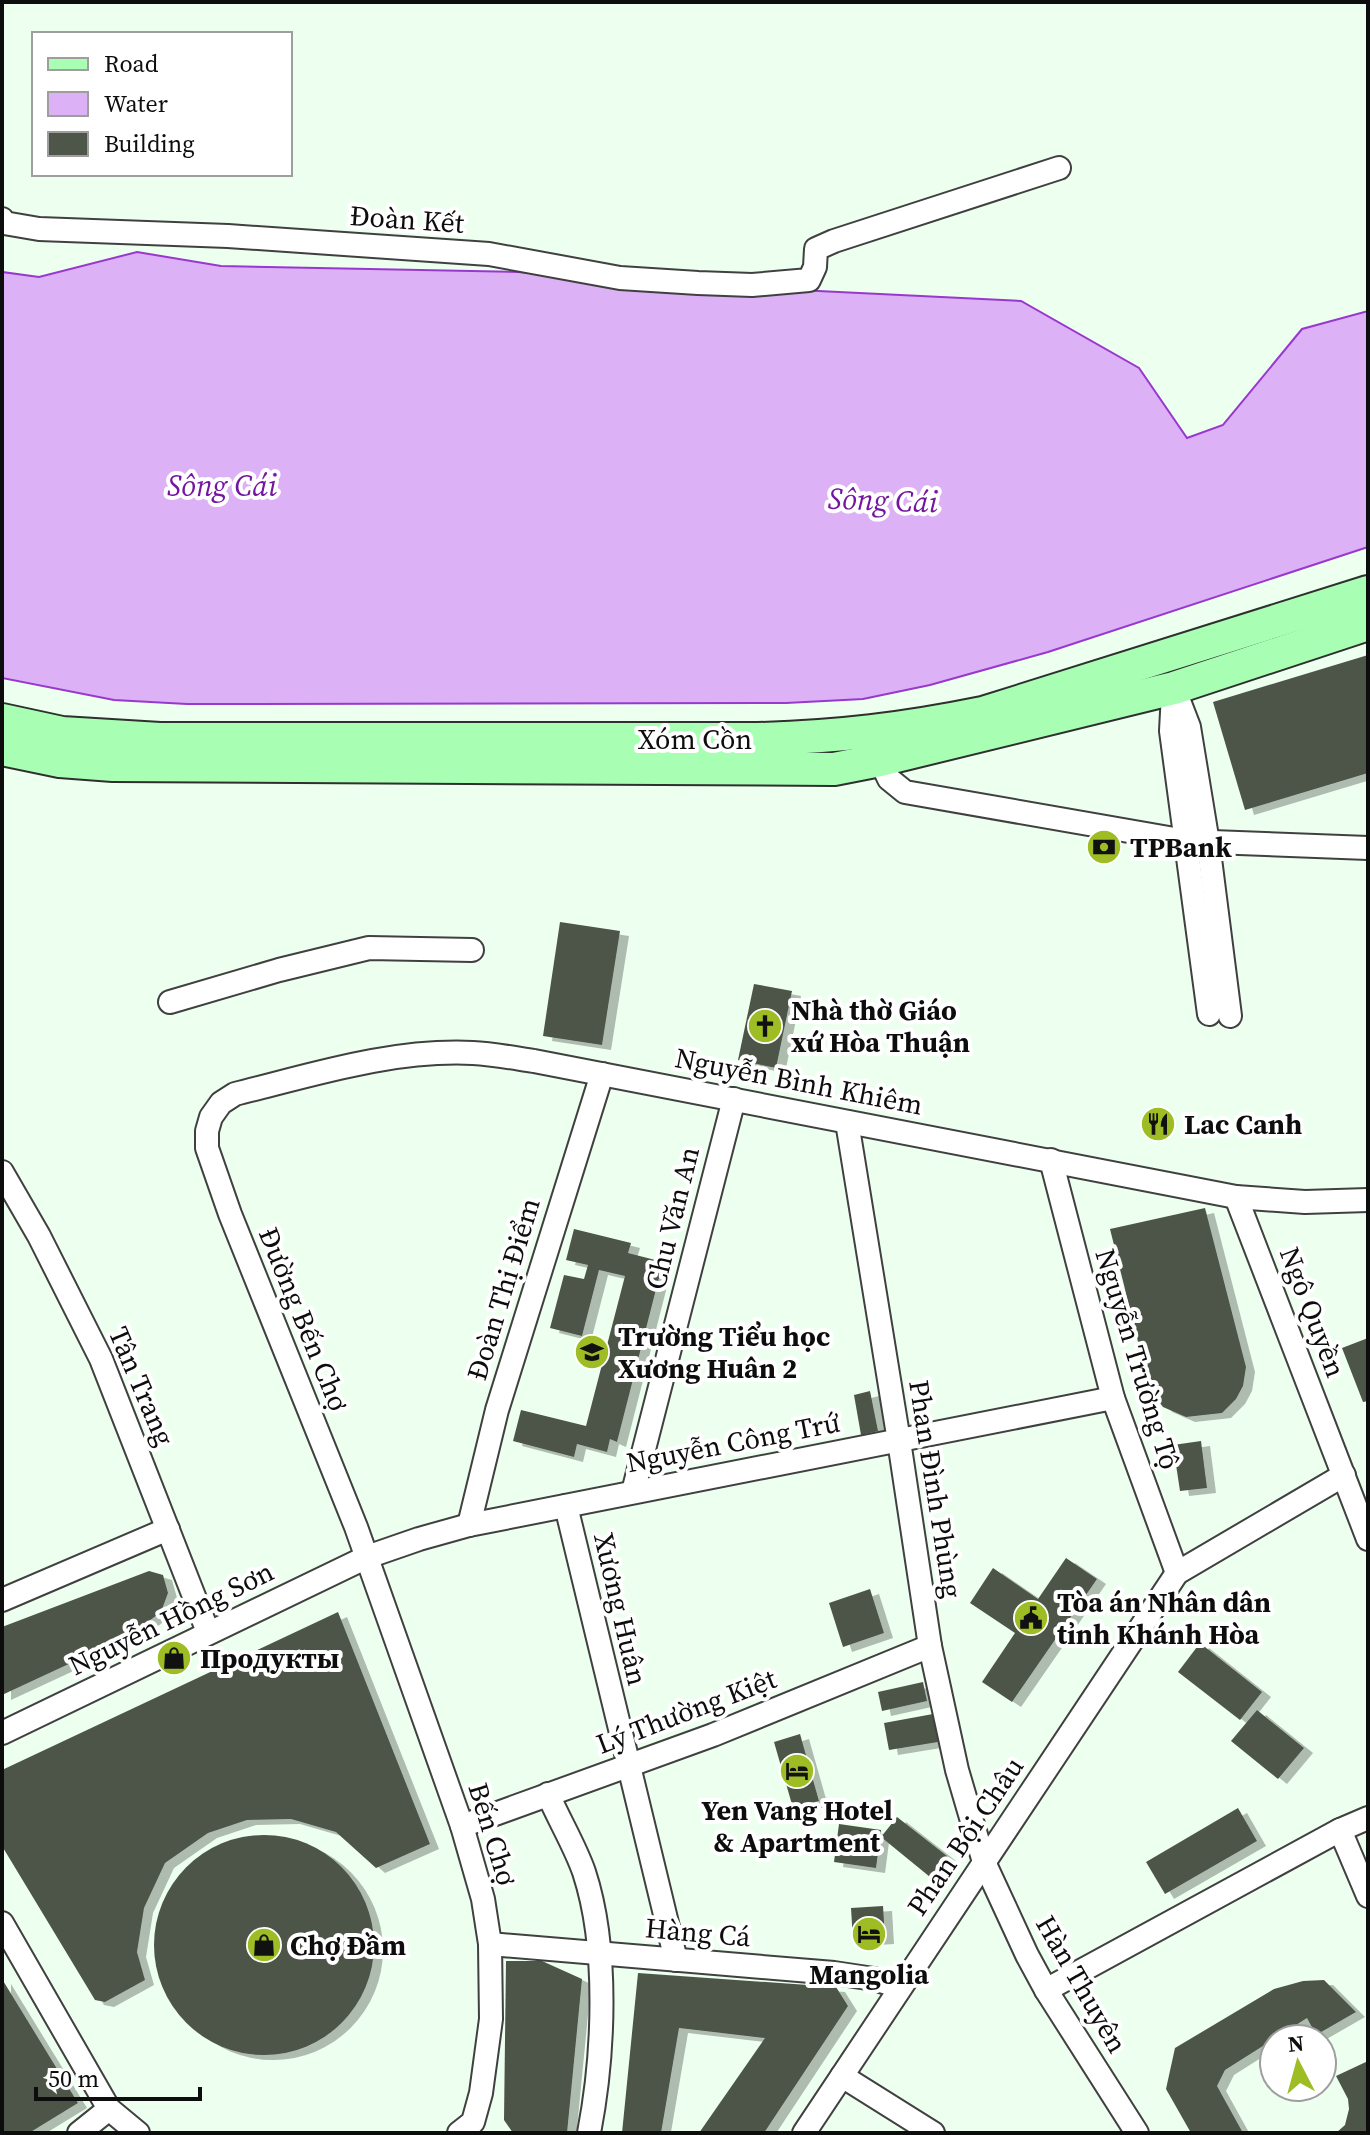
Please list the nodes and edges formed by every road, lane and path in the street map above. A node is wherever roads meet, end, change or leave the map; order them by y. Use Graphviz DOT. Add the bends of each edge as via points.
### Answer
graph roads {
  1 [pos="1059,168"];
  2 [pos="2,219"];
  3 [pos="1368,592"];
  4 [pos="1368,624"];
  5 [pos="1165,657"];
  6 [pos="1174,688"];
  7 [pos="2,720"];
  8 [pos="61,747"];
  9 [pos="2,749"];
  10 [pos="880,760"];
  11 [pos="1197,842"];
  12 [pos="1368,848"];
  13 [pos="472,950"];
  14 [pos="170,1002"];
  15 [pos="1220,1015"];
  16 [pos="602,1074"];
  17 [pos="734,1099"];
  18 [pos="221,1103"];
  19 [pos="847,1122"];
  20 [pos="1051,1160"];
  21 [pos="2,1172"];
  22 [pos="1236,1197"];
  23 [pos="1368,1200"];
  24 [pos="1113,1398"];
  25 [pos="899,1441"];
  26 [pos="1344,1475"];
  27 [pos="633,1492"];
  28 [pos="566,1506"];
  29 [pos="469,1525"];
  30 [pos="168,1529"];
  31 [pos="1368,1539"];
  32 [pos="367,1557"];
  33 [pos="1177,1573"];
  34 [pos="2,1600"];
  35 [pos="208,1632"];
  36 [pos="930,1646"];
  37 [pos="2,1733"];
  38 [pos="628,1765"];
  39 [pos="548,1794"];
  40 [pos="1368,1818"];
  41 [pos="462,1826"];
  42 [pos="1340,1830"];
  43 [pos="984,1862"];
  44 [pos="1368,1896"];
  45 [pos="2,1923"];
  46 [pos="490,1944"];
  47 [pos="601,1954"];
  48 [pos="676,1960"];
  49 [pos="900,1987"];
  50 [pos="1046,1990"];
  51 [pos="842,2076"];
  52 [pos="109,2109"];
  53 [pos="471,2129"];
  54 [pos="79,2133"];
  55 [pos="138,2133"];
  56 [pos="589,2133"];
  57 [pos="804,2133"];
  58 [pos="933,2133"];
  59 [pos="1137,2133"];
  1 -- 2 [label="street, Đoàn Kết" via="816,249 809,280 752,285 636,279 489,254 39,229"];
  3 -- 5 [label="street, Xóm Cồn"];
  4 -- 6 [label="street, Xóm Cồn"];
  5 -- 6 [label="street"];
  5 -- 8 [label="street, Xóm Cồn" via="983,713 835,737 176,739"];
  6 -- 10 [label="street, Xóm Cồn"];
  6 -- 11 [label="street" via="1171,731"];
  7 -- 8 [label="street, Xóm Cồn"];
  8 -- 9 [label="street, Xóm Cồn"];
  8 -- 10 [label="street, Xóm Cồn" via="128,765 834,769"];
  10 -- 11 [label="street" via="889,779 905,792"];
  11 -- 12 [label="street"];
  11 -- 15 [label="street"];
  13 -- 14 [label="street" via="369,948"];
  16 -- 17 [label="street, Nguyễn Bình Khiêm"];
  16 -- 18 [label="street, Nguyễn Bình Khiêm" via="472,1053 430,1055 353,1065 235,1094"];
  16 -- 29 [label="street, Đoàn Thị Điểm" via="497,1410"];
  17 -- 19 [label="street, Nguyễn Bình Khiêm"];
  17 -- 27 [label="street, Chu Văn An"];
  18 -- 32 [label="street, Đường Bến Chợ" via="211,1117 207,1148"];
  19 -- 20 [label="street, Nguyễn Bình Khiêm"];
  19 -- 25 [label="street, Phan Đình Phùng"];
  20 -- 22 [label="street, Nguyễn Bình Khiêm"];
  20 -- 24 [label="street, Nguyễn Trường Tộ"];
  21 -- 30 [label="street, Tân Trang" via="101,1359"];
  22 -- 23 [label="street, Nguyễn Bình Khiêm"];
  22 -- 26 [label="street, Ngô Quyền"];
  24 -- 25 [label="street, Nguyễn Công Trứ"];
  24 -- 33 [label="street, Nguyễn Trường Tộ"];
  25 -- 27 [label="street, Nguyễn Công Trứ"];
  25 -- 36 [label="street, Phan Đình Phùng"];
  26 -- 31 [label="street, Ngô Quyền"];
  26 -- 33 [label="street"];
  27 -- 28 [label="street, Nguyễn Công Trứ"];
  28 -- 29 [label="street, Nguyễn Công Trứ"];
  28 -- 38 [label="street, Xương Huân"];
  29 -- 32 [label="street, Nguyễn Công Trứ"];
  30 -- 34 [label="street"];
  30 -- 35 [label="street, Tân Trang"];
  32 -- 35 [label="street, Nguyễn Hồng Sơn"];
  32 -- 41 [label="street, Bến Chợ"];
  33 -- 43 [label="street, Phan Bội Châu"];
  35 -- 37 [label="street, Nguyễn Hồng Sơn"];
  36 -- 38 [label="street, Lý Thường Kiệt"];
  36 -- 43 [label="street, Phan Đình Phùng"];
  38 -- 39 [label="street, Lý Thường Kiệt"];
  38 -- 48 [label="street, Xương Huân"];
  39 -- 41 [label="street, Lý Thường Kiệt"];
  39 -- 47 [label="street" via="584,1872"];
  40 -- 42 [label="street"];
  41 -- 46 [label="street, Bến Chợ"];
  42 -- 44 [label="street"];
  42 -- 50 [label="street"];
  43 -- 49 [label="street, Phan Bội Châu"];
  43 -- 50 [label="street, Hàn Thuyên"];
  45 -- 52 [label="street"];
  46 -- 47 [label="street, Hàng Cá"];
  46 -- 53 [label="street, Bến Chợ" via="491,2019"];
  47 -- 48 [label="street, Hàng Cá"];
  47 -- 56 [label="street" via="598,2059"];
  48 -- 49 [label="street, Hàng Cá" via="834,1973"];
  49 -- 51 [label="street, Phan Bội Châu"];
  50 -- 59 [label="street, Hàn Thuyên"];
  51 -- 57 [label="street, Phan Bội Châu"];
  51 -- 58 [label="street"];
  52 -- 54 [label="street"];
  52 -- 55 [label="street"];
}
